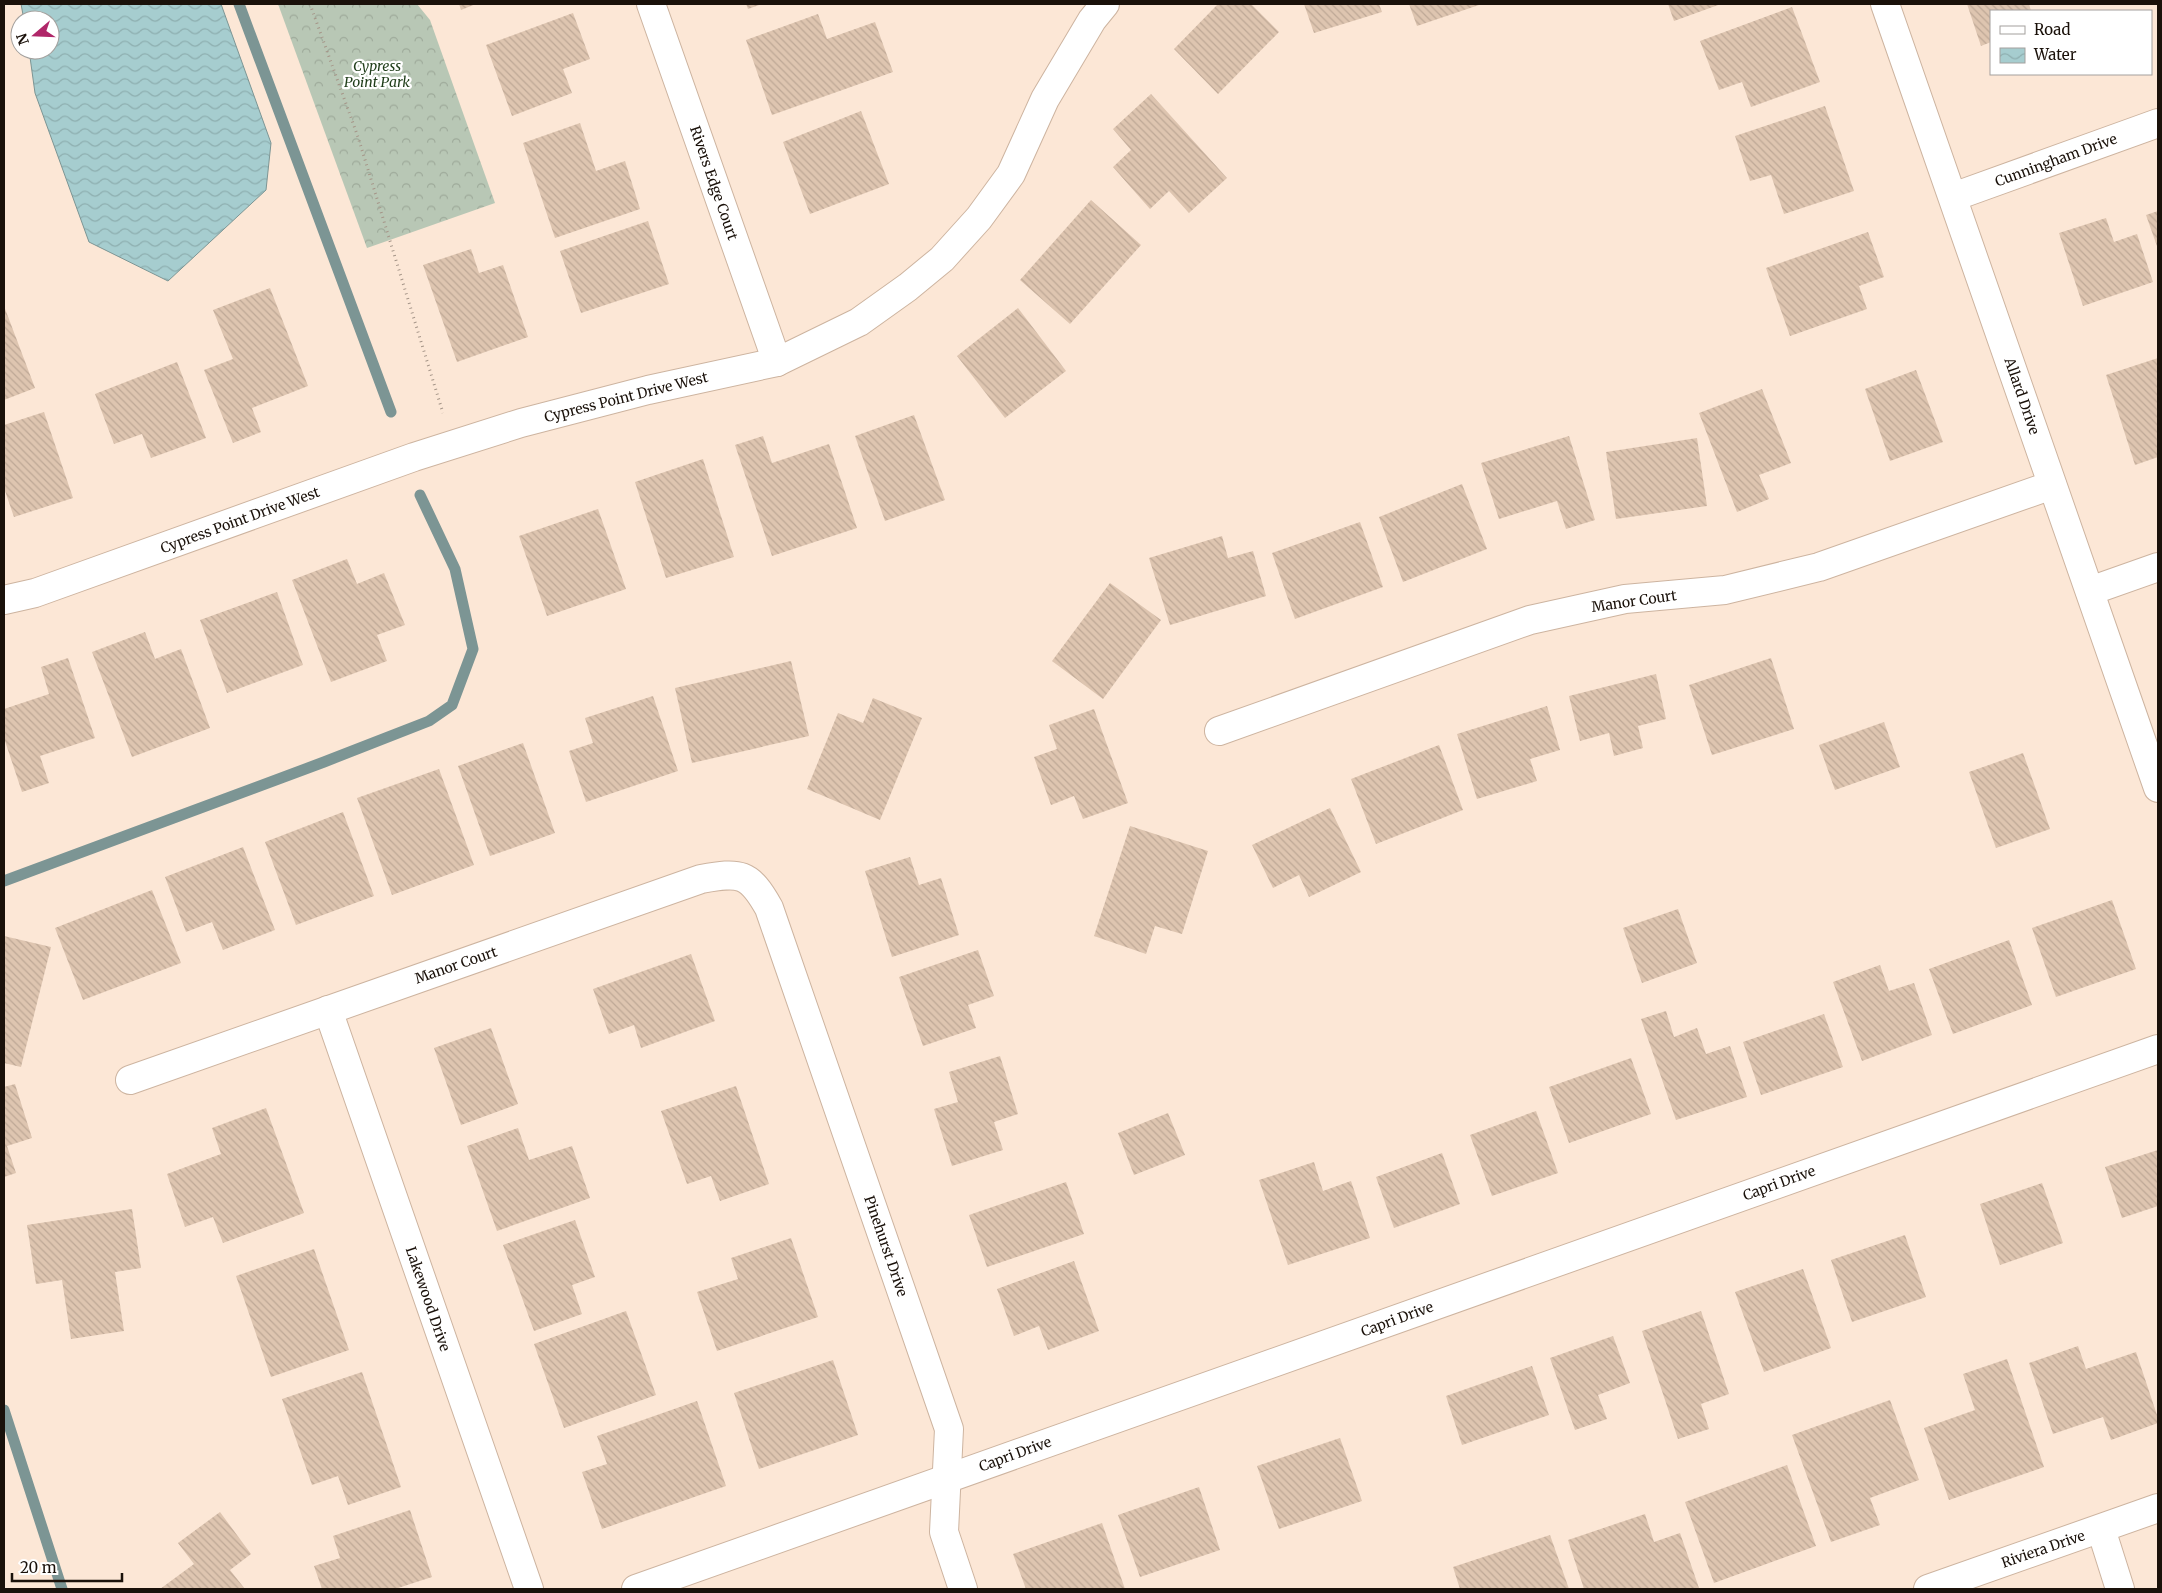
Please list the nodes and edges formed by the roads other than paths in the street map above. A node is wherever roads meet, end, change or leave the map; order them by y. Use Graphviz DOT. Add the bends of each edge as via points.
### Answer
graph roads {
  1 [pos="651,4"];
  2 [pos="1105,4"];
  3 [pos="1885,4"];
  4 [pos="2158,123"];
  5 [pos="1953,197"];
  6 [pos="777,362"];
  7 [pos="2052,485"];
  8 [pos="2158,567"];
  9 [pos="2090,591"];
  10 [pos="4,600"];
  11 [pos="1219,732"];
  12 [pos="2158,788"];
  13 [pos="770,908"];
  14 [pos="328,1010"];
  15 [pos="2158,1049"];
  16 [pos="130,1080"];
  17 [pos="946,1478"];
  18 [pos="2158,1508"];
  19 [pos="2101,1529"];
  20 [pos="528,1589"];
  21 [pos="636,1589"];
  22 [pos="963,1589"];
  23 [pos="1928,1589"];
  24 [pos="2120,1589"];
  1 -- 6 [label="street, Rivers Edge Court"];
  2 -- 6 [label="street, Cypress Point Drive West" via="1045,99 1011,174 979,218 942,259 859,322"];
  3 -- 5 [label="street, Allard Drive"];
  4 -- 5 [label="street, Cunningham Drive"];
  5 -- 7 [label="street, Allard Drive"];
  6 -- 10 [label="street, Cypress Point Drive West" via="648,390 452,444 35,594"];
  7 -- 9 [label="street, Allard Drive"];
  7 -- 11 [label="street, Manor Court" via="1818,567 1725,590 1625,599 1530,620"];
  8 -- 9 [label="street"];
  9 -- 12 [label="street, Allard Drive"];
  13 -- 14 [label="street, Manor Court" via="748,878 728,874 701,879"];
  13 -- 17 [label="street, Pinehurst Drive" via="949,1429"];
  14 -- 16 [label="street, Manor Court"];
  14 -- 20 [label="street, Lakewood Drive"];
  15 -- 17 [label="street, Capri Drive"];
  17 -- 21 [label="street, Capri Drive"];
  17 -- 22 [label="street, Pinehurst Drive" via="944,1532"];
  18 -- 19 [label="street, Riviera Drive"];
  19 -- 23 [label="street, Riviera Drive"];
  19 -- 24 [label="street"];
}
